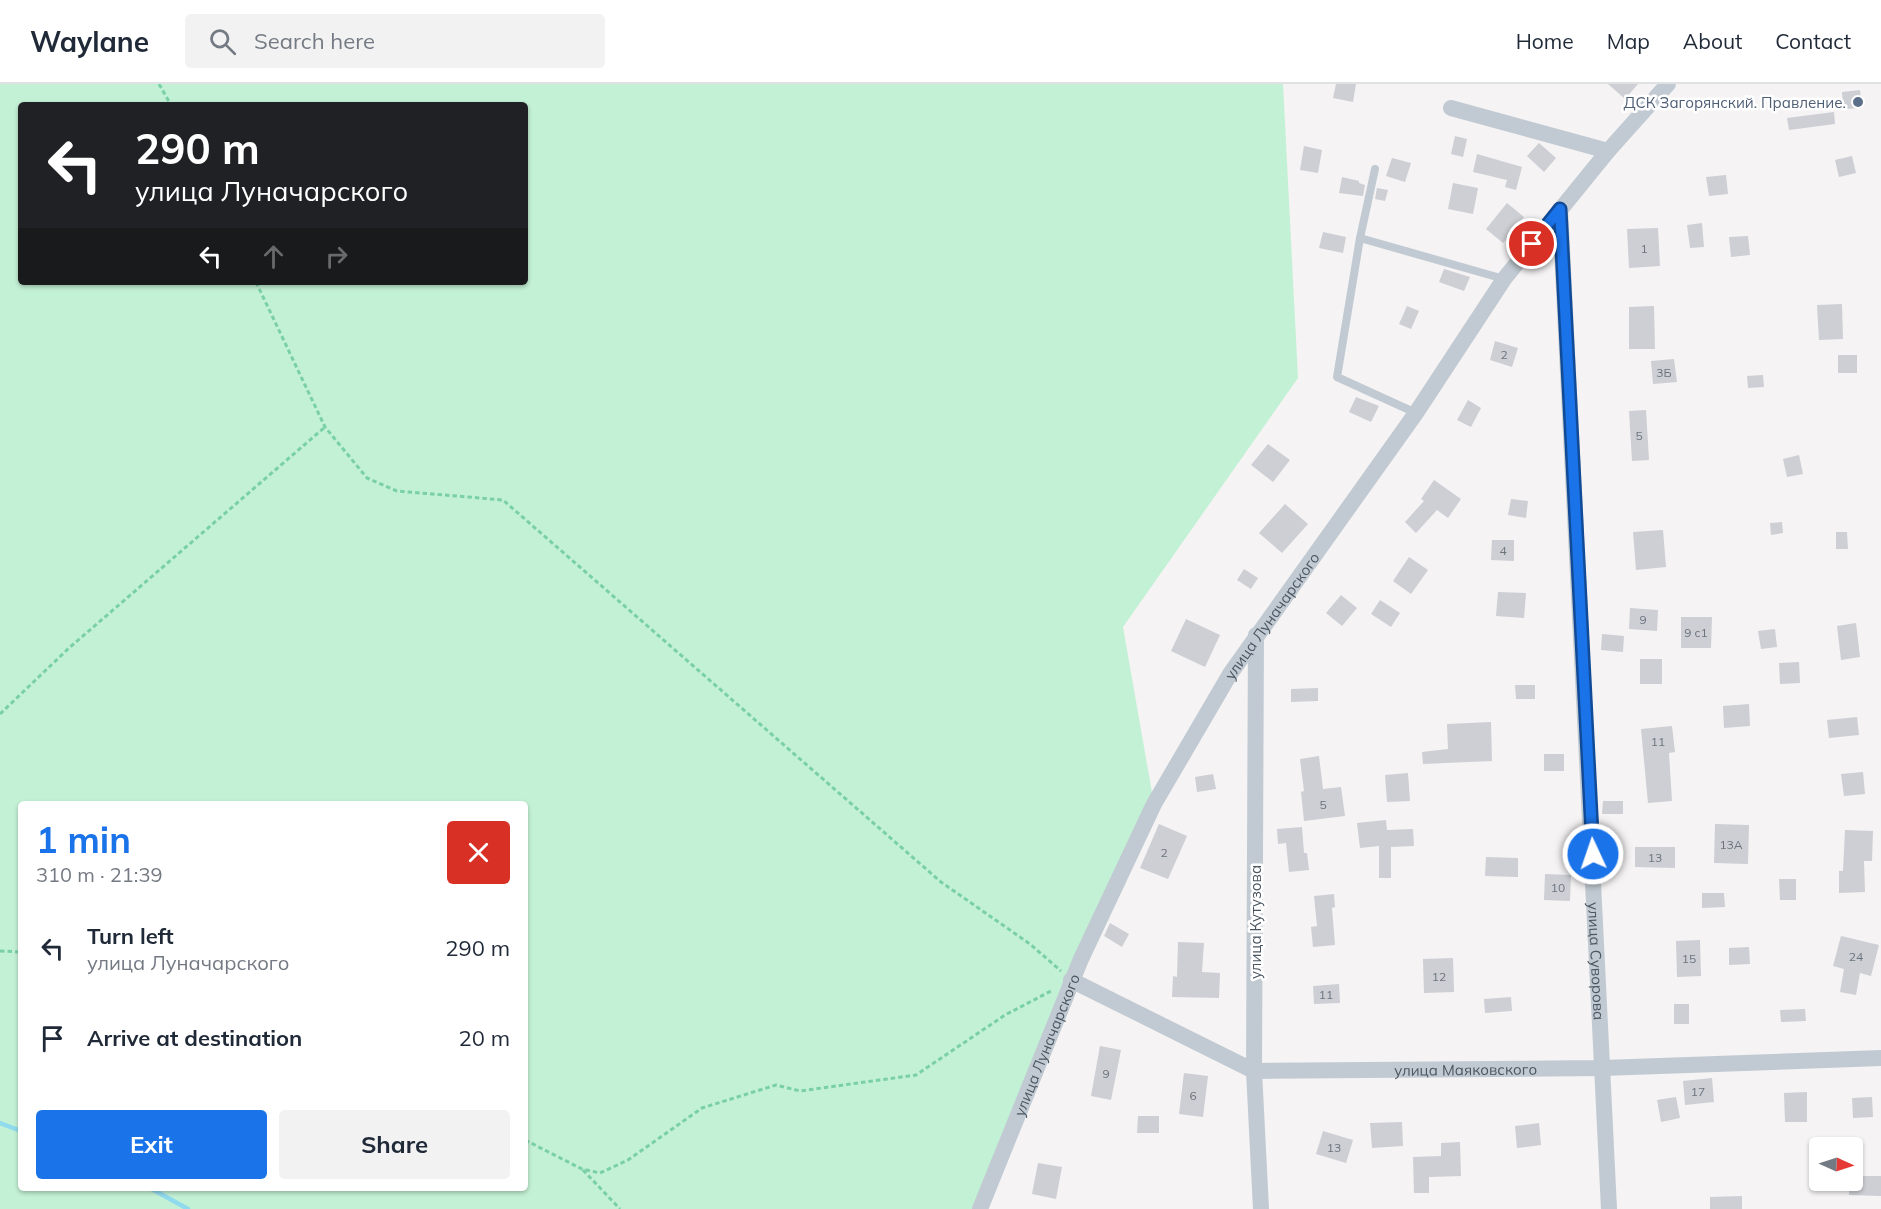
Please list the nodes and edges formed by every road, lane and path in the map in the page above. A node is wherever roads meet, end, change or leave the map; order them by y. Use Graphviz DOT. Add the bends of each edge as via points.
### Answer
graph roads {
  1 [pos="159,84"];
  2 [pos="1668,84"];
  3 [pos="169,102"];
  4 [pos="1451,108"];
  5 [pos="1608,150"];
  6 [pos="1375,169"];
  7 [pos="1560,209"];
  8 [pos="1360,238"];
  9 [pos="1504,279"];
  10 [pos="257,285"];
  11 [pos="1416,413"];
  12 [pos="325,427"];
  13 [pos="1256,635"];
  14 [pos="0,714"];
  15 [pos="0,951"];
  16 [pos="18,952"];
  17 [pos="1071,980"];
  18 [pos="1881,1058"];
  19 [pos="1603,1068"];
  20 [pos="1254,1071"];
  21 [pos="528,1141"];
  22 [pos="582,1168"];
  23 [pos="620,1209"];
  24 [pos="980,1209"];
  25 [pos="1261,1209"];
  26 [pos="1609,1209"];
  1 -- 3 [label="path"];
  2 -- 5 [label="street, улица Луначарского"];
  4 -- 5 [label="street"];
  5 -- 7 [label="street, улица Луначарского"];
  6 -- 8 [label="lane"];
  7 -- 9 [label="street, улица Луначарского"];
  7 -- 19 [label="street, улица Суворова"];
  8 -- 9 [label="lane"];
  8 -- 11 [label="lane" via="1337,377"];
  9 -- 11 [label="street, улица Луначарского"];
  10 -- 12 [label="path"];
  11 -- 13 [label="street, улица Луначарского"];
  12 -- 14 [label="path" via="69,648"];
  12 -- 17 [label="path" via="367,478 397,491 503,500 941,882 1030,944"];
  13 -- 17 [label="street, улица Луначарского" via="1154,804"];
  13 -- 20 [label="street, улица Кутузова"];
  15 -- 16 [label="path"];
  17 -- 20 [label="street, улица Маяковского"];
  17 -- 22 [label="path" via="1005,1015 916,1075 800,1091 776,1085 702,1108 628,1160 600,1173"];
  17 -- 24 [label="street, улица Луначарского"];
  18 -- 19 [label="street, улица Маяковского"];
  19 -- 20 [label="street, улица Маяковского"];
  19 -- 26 [label="street, улица Суворова"];
  20 -- 25 [label="street, улица Кутузова"];
  21 -- 22 [label="path"];
  22 -- 23 [label="path"];
}
